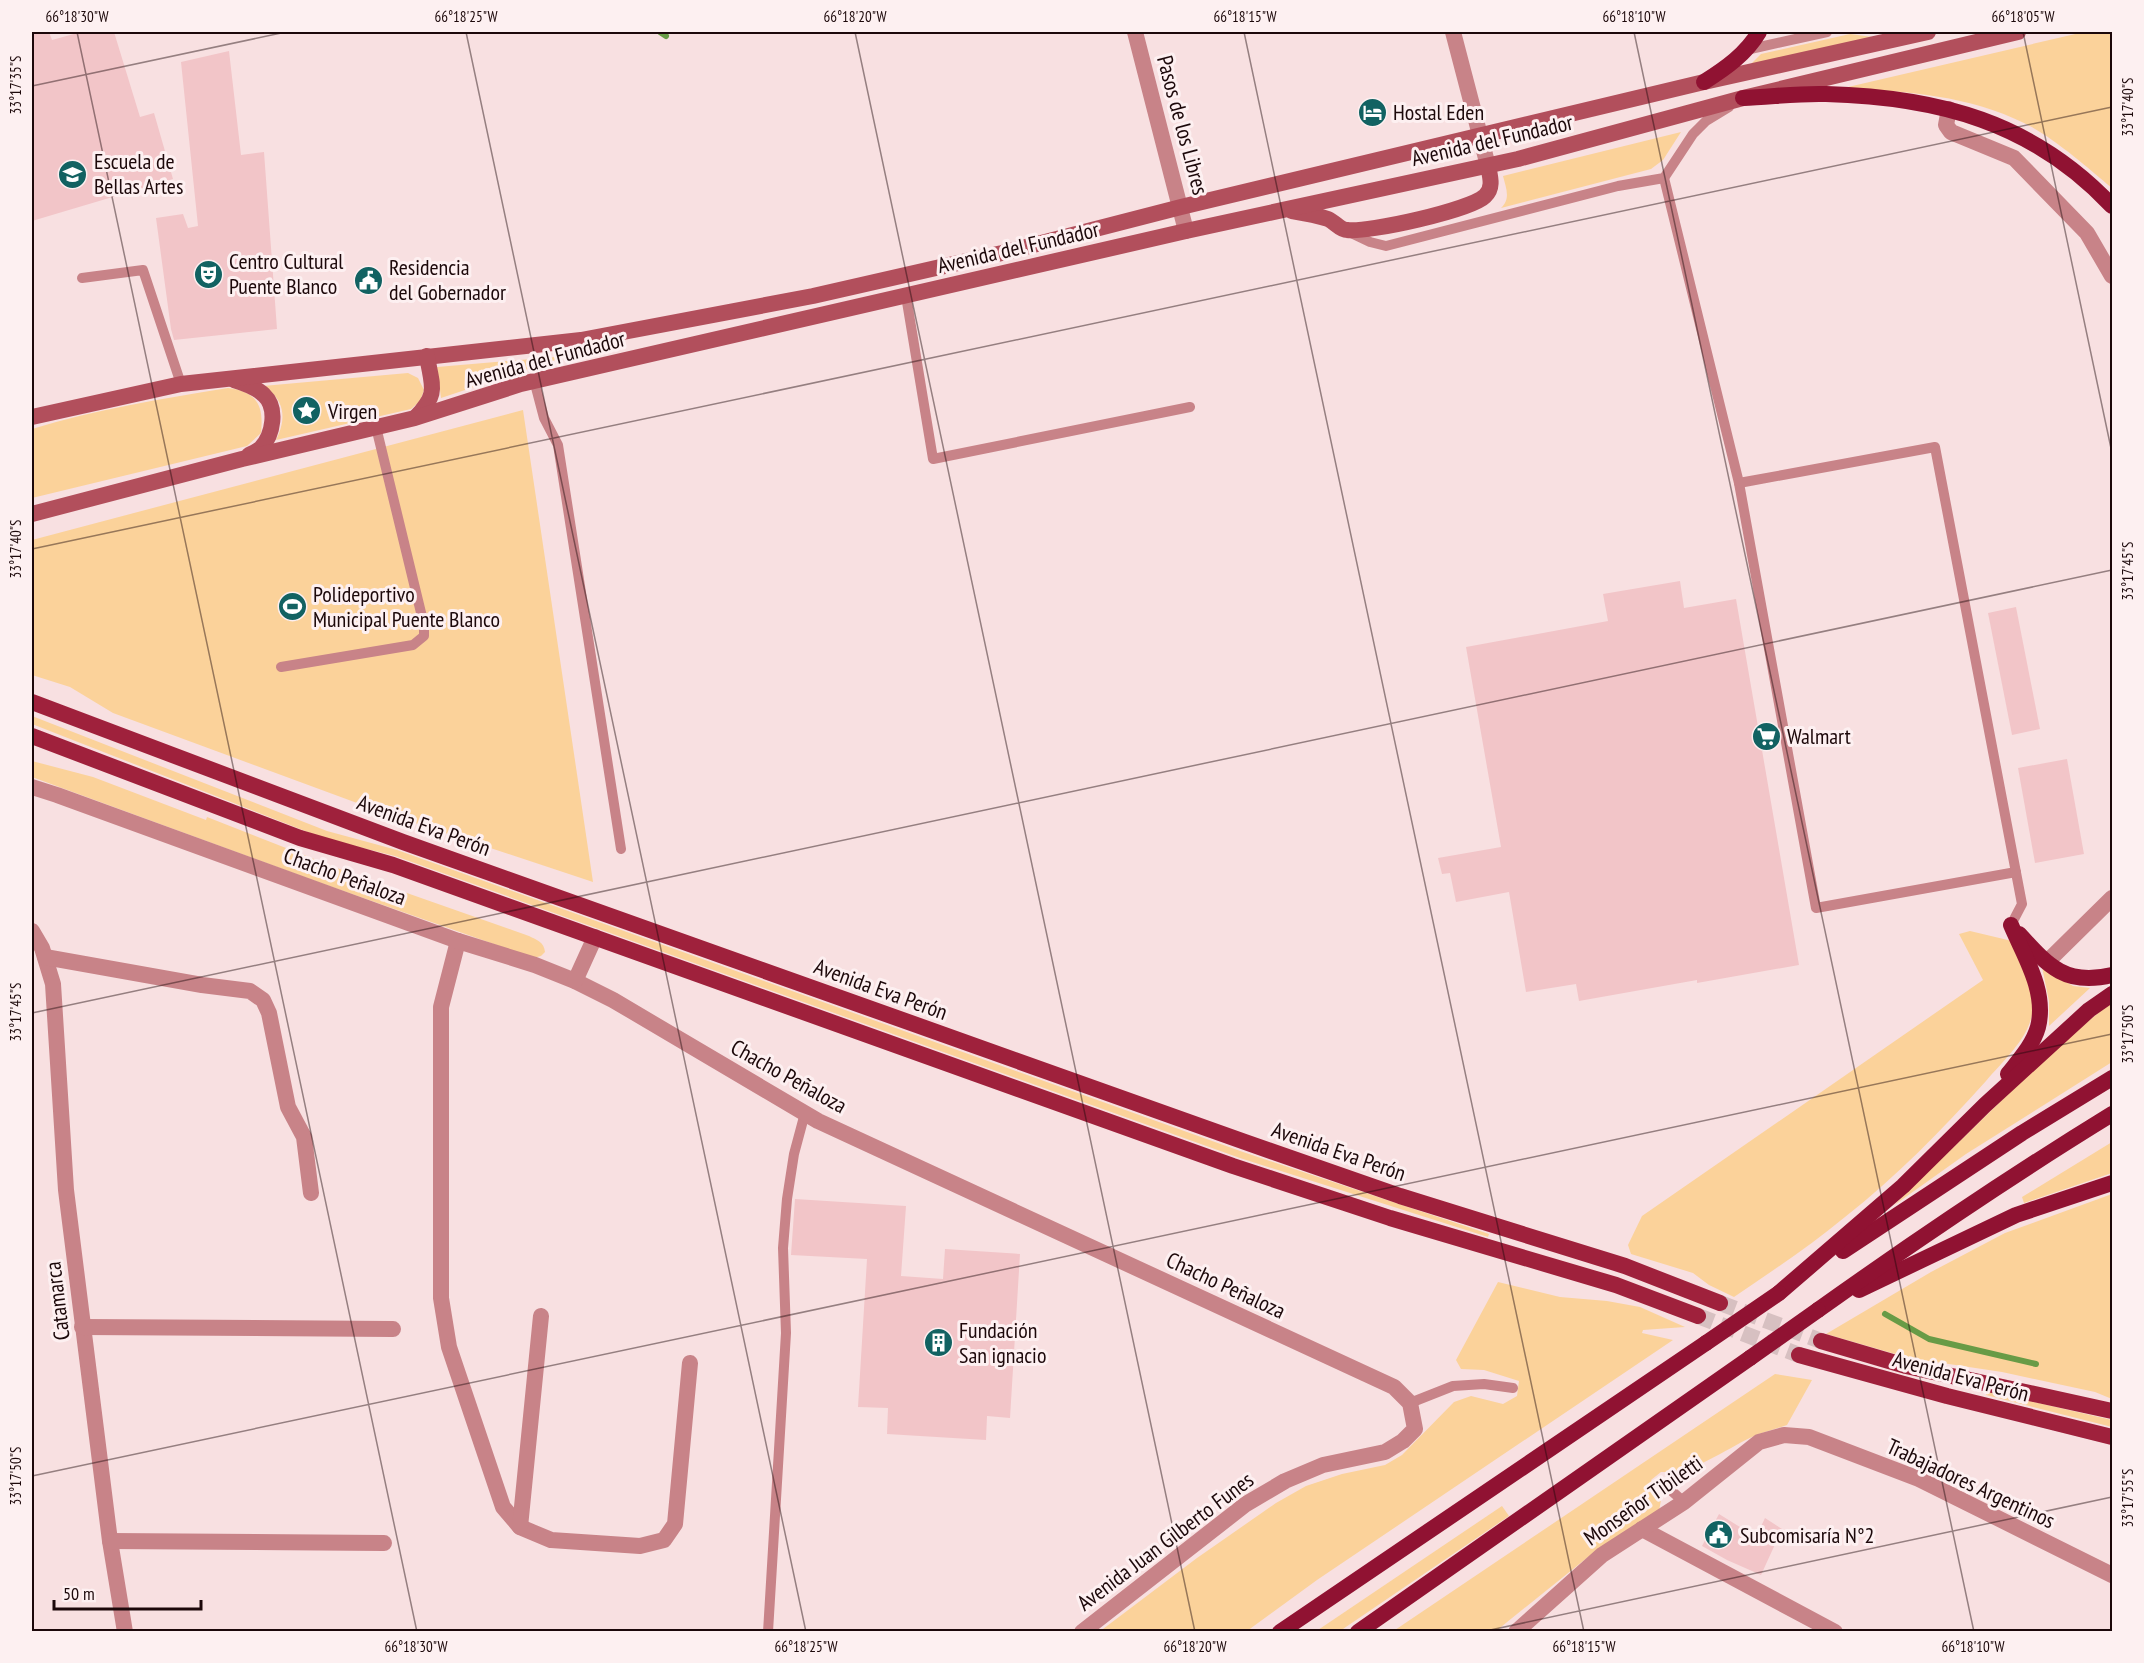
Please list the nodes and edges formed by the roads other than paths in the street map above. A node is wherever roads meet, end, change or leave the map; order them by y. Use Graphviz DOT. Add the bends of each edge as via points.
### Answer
graph roads {
  1 [pos="1135,32"];
  2 [pos="1453,32"];
  3 [pos="1760,32"];
  4 [pos="1827,32"];
  5 [pos="1928,32"];
  6 [pos="2018,32"];
  7 [pos="1746,50"];
  8 [pos="1704,82"];
  9 [pos="1743,98"];
  10 [pos="1949,109"];
  11 [pos="1481,137"];
  12 [pos="1488,166"];
  13 [pos="1664,178"];
  14 [pos="2112,206"];
  15 [pos="1181,207"];
  16 [pos="1285,209"];
  17 [pos="1186,231"];
  18 [pos="1346,231"];
  19 [pos="2112,276"];
  20 [pos="82,278"];
  21 [pos="906,296"];
  22 [pos="426,356"];
  23 [pos="231,378"];
  24 [pos="534,380"];
  25 [pos="181,384"];
  26 [pos="1190,407"];
  27 [pos="32,415"];
  28 [pos="415,418"];
  29 [pos="376,427"];
  30 [pos="242,459"];
  31 [pos="1739,483"];
  32 [pos="32,514"];
  33 [pos="281,667"];
  34 [pos="32,702"];
  35 [pos="32,736"];
  36 [pos="32,788"];
  37 [pos="621,849"];
  38 [pos="2016,872"];
  39 [pos="2112,898"];
  40 [pos="2011,925"];
  41 [pos="32,931"];
  42 [pos="595,937"];
  43 [pos="458,942"];
  44 [pos="45,957"];
  45 [pos="2047,963"];
  46 [pos="2112,975"];
  47 [pos="575,981"];
  48 [pos="2112,994"];
  49 [pos="2112,1078"];
  50 [pos="1985,1106"];
  51 [pos="805,1113"];
  52 [pos="2112,1114"];
  53 [pos="2112,1183"];
  54 [pos="311,1193"];
  55 [pos="1779,1293"];
  56 [pos="1720,1303"];
  57 [pos="1818,1310"];
  58 [pos="541,1316"];
  59 [pos="1698,1316"];
  60 [pos="82,1327"];
  61 [pos="393,1329"];
  62 [pos="1821,1341"];
  63 [pos="1799,1355"];
  64 [pos="690,1363"];
  65 [pos="1513,1388"];
  66 [pos="1410,1403"];
  67 [pos="2112,1411"];
  68 [pos="1809,1437"];
  69 [pos="2112,1437"];
  70 [pos="1666,1486"];
  71 [pos="1684,1502"];
  72 [pos="520,1527"];
  73 [pos="1642,1529"];
  74 [pos="110,1541"];
  75 [pos="384,1543"];
  76 [pos="2112,1575"];
  77 [pos="125,1632"];
  78 [pos="768,1632"];
  79 [pos="1082,1632"];
  80 [pos="1280,1632"];
  81 [pos="1358,1632"];
  82 [pos="1516,1632"];
  83 [pos="1835,1632"];
  1 -- 15 [label="street, Pasos de los Libres"];
  2 -- 11 [label="street"];
  3 -- 7 [label="highway"];
  4 -- 7 [label="lane"];
  5 -- 8 [label="main road, Avenida del Fundador"];
  6 -- 9 [label="main road, Avenida del Fundador"];
  7 -- 8 [label="highway"];
  8 -- 11 [label="main road, Avenida del Fundador"];
  9 -- 10 [label="highway" via="1870,96"];
  9 -- 12 [label="main road, Avenida del Fundador"];
  9 -- 13 [label="lane" via="1693,134"];
  10 -- 14 [label="highway" via="2008,129 2036,145"];
  10 -- 19 [label="street" via="1946,125 1952,132 2014,158 2087,233"];
  11 -- 12 [label="street"];
  11 -- 15 [label="main road, Avenida del Fundador"];
  12 -- 16 [label="main road, Avenida del Fundador"];
  12 -- 18 [label="main road" via="1491,187 1475,204"];
  13 -- 18 [label="lane" via="1618,186 1405,243 1386,246"];
  13 -- 31 [label="lane"];
  15 -- 17 [label="street, Pasos de los Libres"];
  15 -- 22 [label="main road, Avenida del Fundador" via="813,296 581,340"];
  16 -- 17 [label="main road, Avenida del Fundador"];
  16 -- 18 [label="main road" via="1330,220"];
  17 -- 21 [label="main road, Avenida del Fundador"];
  20 -- 25 [label="lane" via="142,270"];
  21 -- 24 [label="main road, Avenida del Fundador"];
  21 -- 26 [label="lane" via="933,459"];
  22 -- 23 [label="main road, Avenida del Fundador"];
  22 -- 28 [label="main road" via="433,393 429,404"];
  23 -- 25 [label="main road, Avenida del Fundador"];
  23 -- 30 [label="main road" via="266,395 273,423 261,449"];
  24 -- 28 [label="main road, Avenida del Fundador"];
  24 -- 37 [label="lane" via="544,418 558,445"];
  25 -- 27 [label="main road, Avenida del Fundador"];
  28 -- 29 [label="main road, Avenida del Fundador"];
  29 -- 30 [label="main road, Avenida del Fundador"];
  29 -- 33 [label="lane" via="424,636 412,645"];
  30 -- 32 [label="main road, Avenida del Fundador"];
  31 -- 38 [label="lane" via="1935,447"];
  31 -- 38 [label="lane" via="1816,908"];
  34 -- 56 [label="main road, Avenida Eva Perón" via="403,842 1234,1138 1400,1196 1625,1266"];
  35 -- 42 [label="main road, Avenida Eva Perón" via="300,838 393,865"];
  36 -- 43 [label="street, Chacho Peñaloza"];
  38 -- 40 [label="lane" via="2022,904"];
  39 -- 45 [label="street"];
  40 -- 45 [label="highway"];
  40 -- 50 [label="highway" via="2038,989 2038,1026 2029,1046"];
  41 -- 44 [label="street, Catamarca"];
  42 -- 47 [label="street"];
  42 -- 59 [label="main road, Avenida Eva Perón" via="1233,1166 1390,1218 1616,1285"];
  43 -- 47 [label="street, Chacho Peñaloza"];
  43 -- 72 [label="street" via="441,1007 441,1298 449,1347 503,1507"];
  44 -- 54 [label="street" via="250,991 263,1000 288,1107 304,1137"];
  44 -- 60 [label="street, Catamarca" via="52,984 66,1190"];
  45 -- 46 [label="highway" via="2070,977 2087,980"];
  47 -- 51 [label="street, Chacho Peñaloza"];
  48 -- 50 [label="highway" via="2089,1010"];
  49 -- 55 [label="highway"];
  50 -- 55 [label="highway" via="1903,1186"];
  51 -- 66 [label="street, Chacho Peñaloza" via="1394,1387"];
  51 -- 78 [label="lane" via="788,1188 783,1248 786,1333"];
  52 -- 57 [label="highway" via="1940,1223"];
  53 -- 57 [label="highway" via="2016,1215"];
  55 -- 80 [label="highway, bridge"];
  57 -- 81 [label="highway, bridge"];
  58 -- 72 [label="street"];
  60 -- 61 [label="street"];
  60 -- 74 [label="street, Catamarca"];
  62 -- 67 [label="main road, Avenida Eva Perón" via="1906,1366"];
  63 -- 69 [label="main road, Avenida Eva Perón"];
  64 -- 72 [label="street" via="675,1524 664,1540 640,1546 551,1540"];
  65 -- 66 [label="lane" via="1484,1384 1453,1386"];
  66 -- 79 [label="street, Avenida Juan Gilberto Funes" via="1415,1429 1403,1442 1385,1452 1323,1465 1246,1504"];
  68 -- 71 [label="street, Monseñor Tibiletti" via="1784,1435 1759,1442"];
  68 -- 76 [label="street, Trabajadores Argentinos" via="1919,1479"];
  70 -- 71 [label="lane"];
  71 -- 73 [label="street, Monseñor Tibiletti"];
  73 -- 82 [label="street, Monseñor Tibiletti" via="1602,1555"];
  73 -- 83 [label="street"];
  74 -- 75 [label="street"];
  74 -- 77 [label="street, Catamarca"];
}
